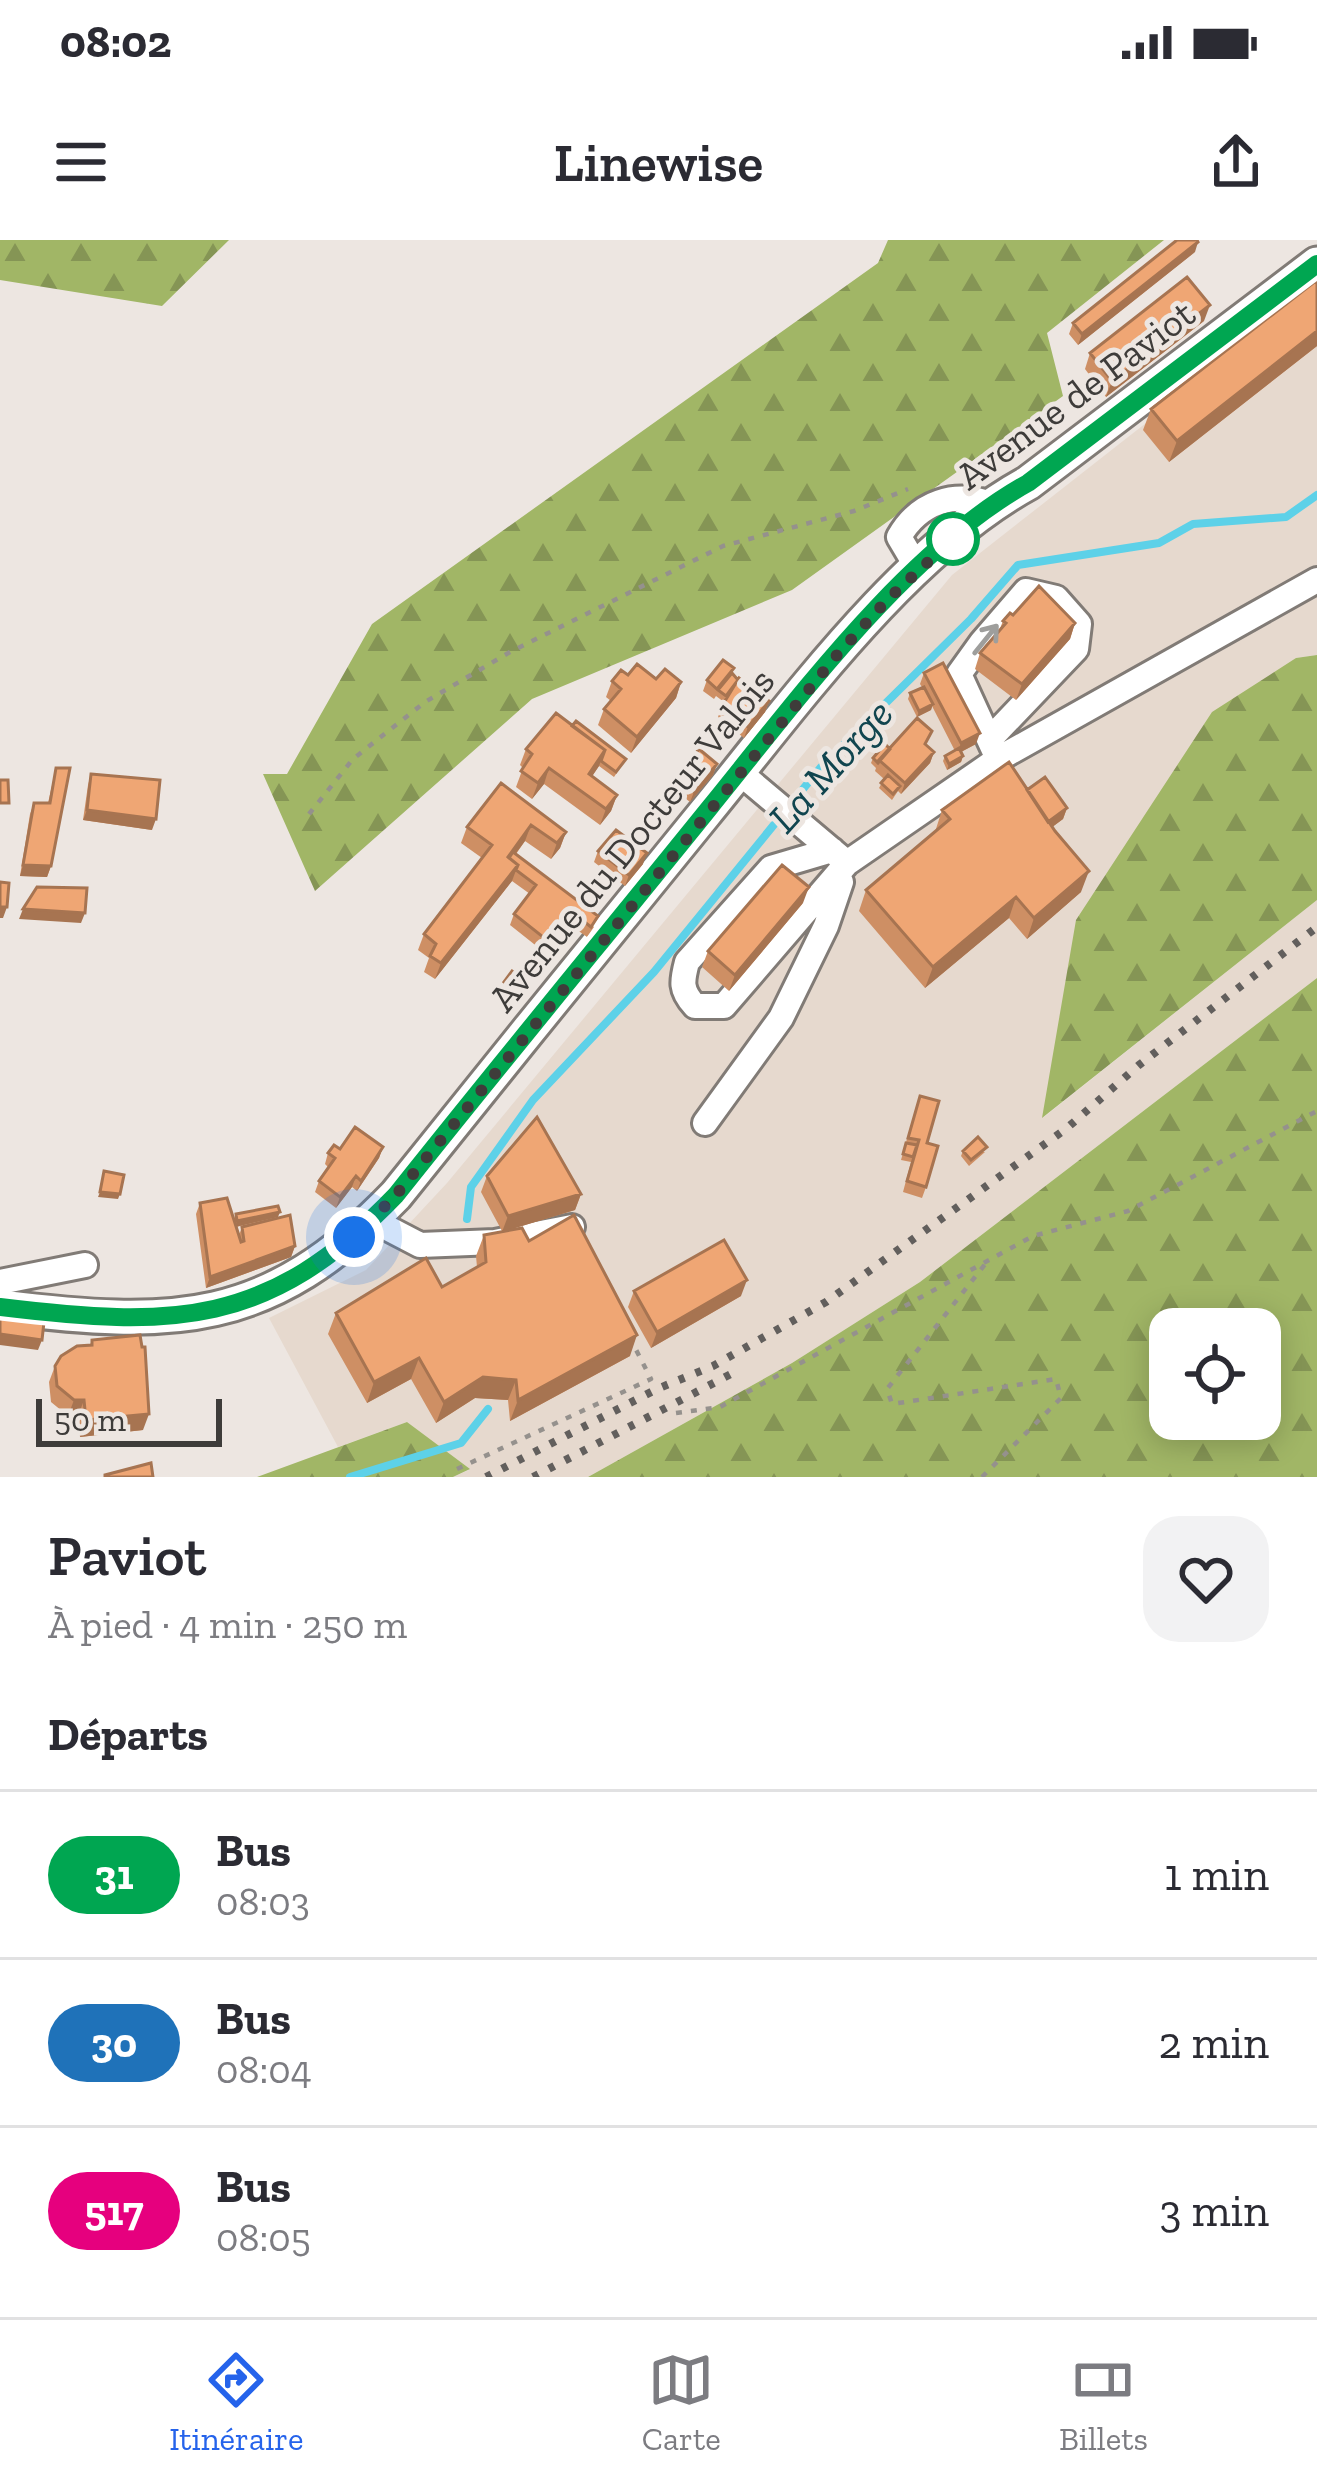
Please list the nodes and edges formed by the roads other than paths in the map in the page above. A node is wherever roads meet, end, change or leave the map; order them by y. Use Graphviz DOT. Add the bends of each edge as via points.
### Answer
graph roads {
  1 [pos="1317,264"];
  2 [pos="1317,580"];
  3 [pos="888,599"];
  4 [pos="994,749"];
  5 [pos="739,772"];
  6 [pos="840,857"];
  7 [pos="705,1123"];
  8 [pos="372,1220"];
  9 [pos="586,1246"];
  10 [pos="85,1265"];
  11 [pos="0,1282"];
  12 [pos="0,1307"];
  1 -- 3 [label="main road, Avenue de Paviot" via="993,505"];
  2 -- 4 [label="street"];
  3 -- 5 [label="main road, Avenue du Docteur Valois"];
  4 -- 4 [label="street, one-way" via="959,674 1026,591 1056,598 1079,624 1076,649"];
  4 -- 6 [label="street"];
  5 -- 6 [label="street"];
  5 -- 8 [label="main road, Avenue du Docteur Valois"];
  6 -- 6 [label="street" via="724,1006 695,1006 683,994 688,962 771,868"];
  6 -- 7 [label="street" via="826,926 781,1018"];
  8 -- 9 [label="street" via="420,1245 495,1242 576,1226"];
  8 -- 12 [label="main road, Avenue du Docteur Valois" via="294,1278 212,1311 106,1320"];
  10 -- 11 [label="street"];
}
